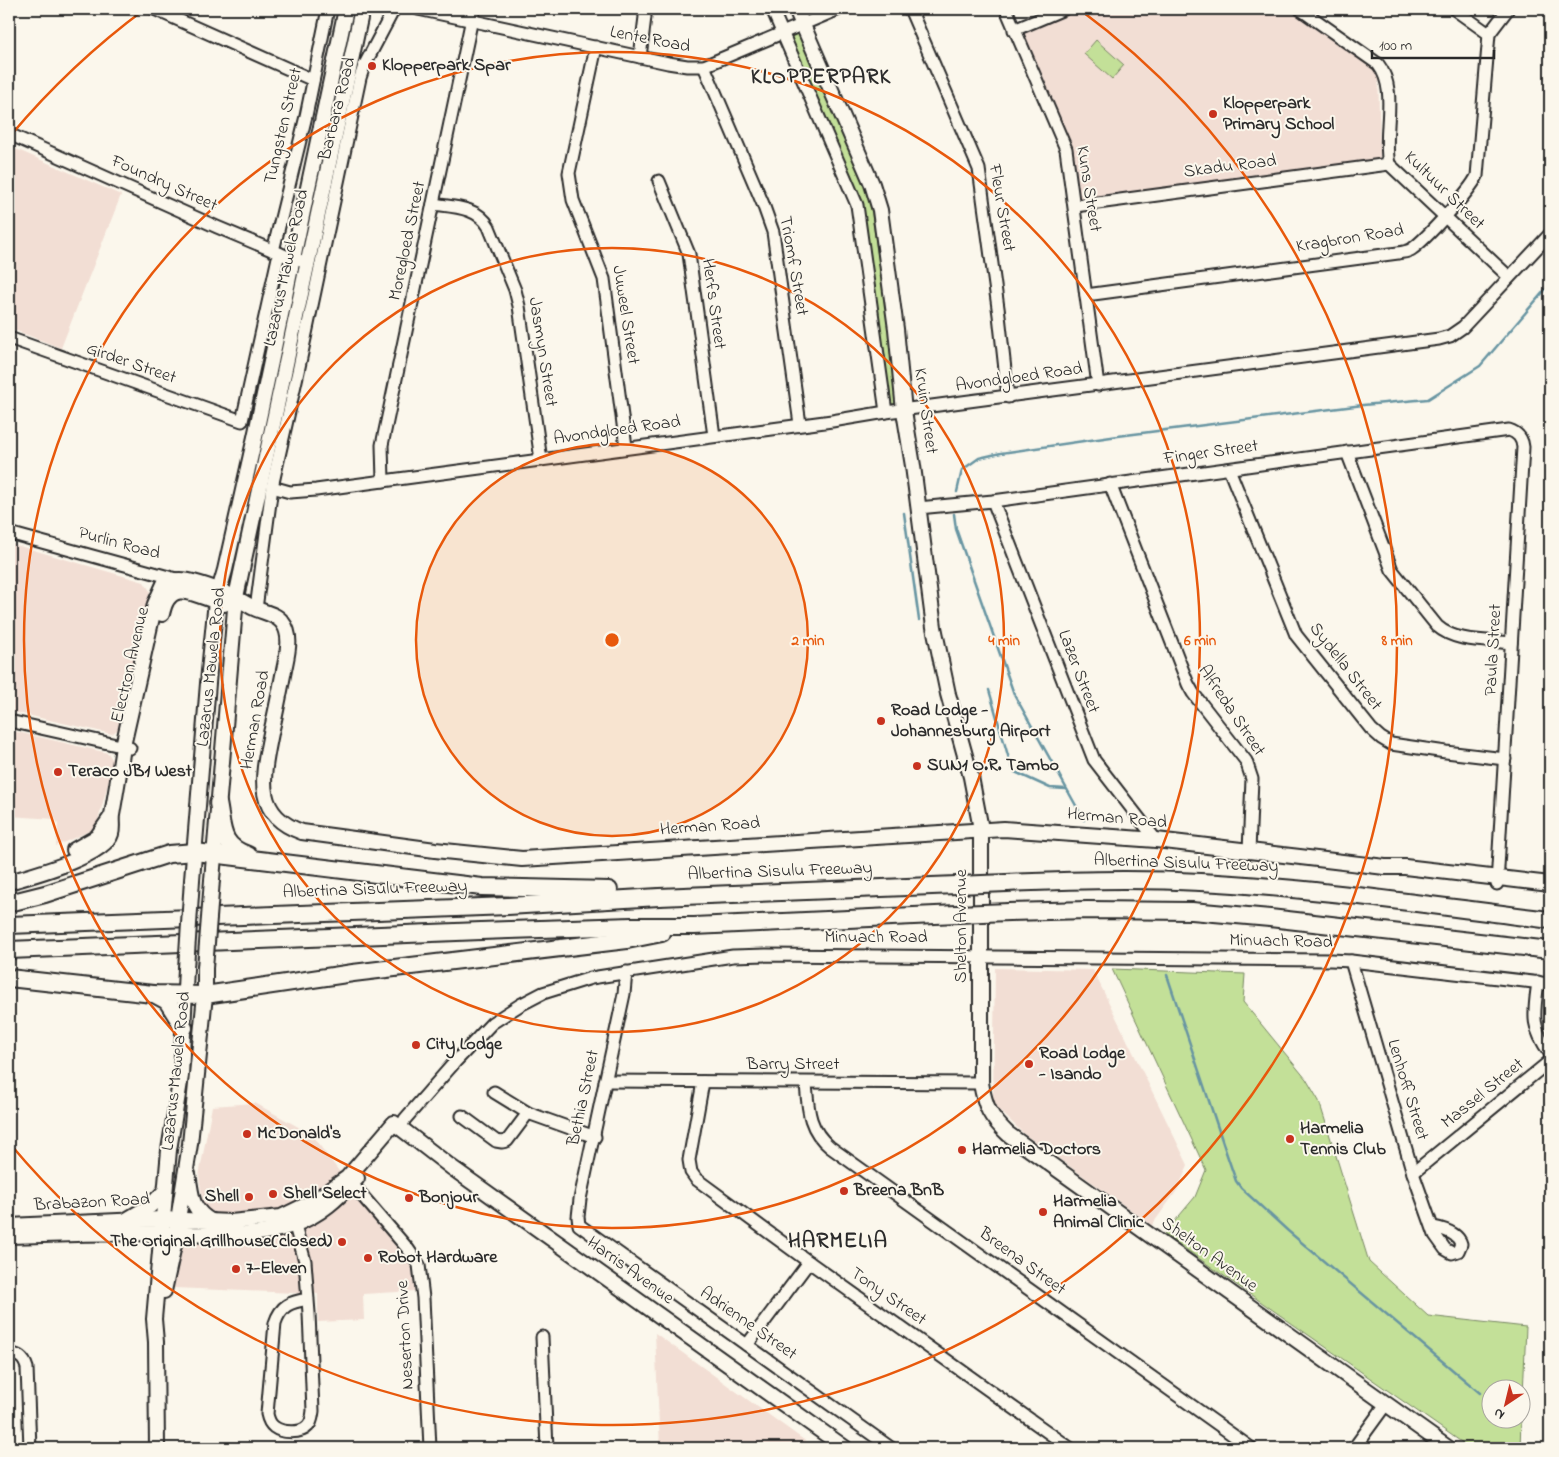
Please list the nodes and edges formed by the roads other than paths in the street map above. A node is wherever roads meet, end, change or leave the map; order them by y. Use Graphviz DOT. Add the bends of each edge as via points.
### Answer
graph roads {
  1 [pos="154,9"];
  2 [pos="328,9"];
  3 [pos="346,9"];
  4 [pos="354,9"];
  5 [pos="362,9"];
  6 [pos="394,9"];
  7 [pos="418,9"];
  8 [pos="474,9"];
  9 [pos="644,9"];
  10 [pos="772,9"];
  11 [pos="796,9"];
  12 [pos="839,9"];
  13 [pos="910,9"];
  14 [pos="1006,9"];
  15 [pos="1064,9"];
  16 [pos="1300,9"];
  17 [pos="1454,9"];
  18 [pos="1508,9"];
  19 [pos="472,21"];
  20 [pos="802,23"];
  21 [pos="1014,30"];
  22 [pos="782,32"];
  23 [pos="1489,34"];
  24 [pos="339,41"];
  25 [pos="596,47"];
  26 [pos="640,58"];
  27 [pos="704,66"];
  28 [pos="313,80"];
  29 [pos="9,134"];
  30 [pos="1389,164"];
  31 [pos="659,181"];
  32 [pos="433,204"];
  33 [pos="1075,206"];
  34 [pos="1445,216"];
  35 [pos="1550,234"];
  36 [pos="276,252"];
  37 [pos="293,259"];
  38 [pos="307,262"];
  39 [pos="1509,277"];
  40 [pos="1086,295"];
  41 [pos="9,338"];
  42 [pos="1098,385"];
  43 [pos="1008,397"];
  44 [pos="904,411"];
  45 [pos="886,412"];
  46 [pos="242,421"];
  47 [pos="800,424"];
  48 [pos="1508,430"];
  49 [pos="714,436"];
  50 [pos="626,447"];
  51 [pos="1348,452"];
  52 [pos="541,460"];
  53 [pos="1229,469"];
  54 [pos="383,481"];
  55 [pos="1110,484"];
  56 [pos="272,487"];
  57 [pos="993,501"];
  58 [pos="918,508"];
  59 [pos="9,533"];
  60 [pos="176,579"];
  61 [pos="217,596"];
  62 [pos="235,608"];
  63 [pos="259,610"];
  64 [pos="1511,643"];
  65 [pos="9,720"];
  66 [pos="126,747"];
  67 [pos="1505,759"];
  68 [pos="218,803"];
  69 [pos="981,829"];
  70 [pos="1156,840"];
  71 [pos="1249,850"];
  72 [pos="194,852"];
  73 [pos="214,854"];
  74 [pos="267,860"];
  75 [pos="1497,881"];
  76 [pos="9,882"];
  77 [pos="1550,884"];
  78 [pos="1550,890"];
  79 [pos="659,897"];
  80 [pos="9,904"];
  81 [pos="1550,920"];
  82 [pos="9,925"];
  83 [pos="694,926"];
  84 [pos="9,950"];
  85 [pos="1550,950"];
  86 [pos="982,957"];
  87 [pos="1351,961"];
  88 [pos="626,972"];
  89 [pos="9,978"];
  90 [pos="1538,982"];
  91 [pos="1550,984"];
  92 [pos="153,994"];
  93 [pos="185,995"];
  94 [pos="204,995"];
  95 [pos="184,1028"];
  96 [pos="1550,1053"];
  97 [pos="1550,1061"];
  98 [pos="605,1081"];
  99 [pos="703,1082"];
  100 [pos="806,1082"];
  101 [pos="981,1084"];
  102 [pos="494,1092"];
  103 [pos="528,1113"];
  104 [pos="462,1116"];
  105 [pos="400,1123"];
  106 [pos="595,1137"];
  107 [pos="186,1168"];
  108 [pos="1413,1173"];
  109 [pos="349,1181"];
  110 [pos="165,1191"];
  111 [pos="162,1219"];
  112 [pos="293,1219"];
  113 [pos="125,1221"];
  114 [pos="211,1221"];
  115 [pos="9,1226"];
  116 [pos="176,1227"];
  117 [pos="1433,1227"];
  118 [pos="584,1229"];
  119 [pos="161,1233"];
  120 [pos="9,1236"];
  121 [pos="808,1262"];
  122 [pos="308,1299"];
  123 [pos="542,1337"];
  124 [pos="156,1342"];
  125 [pos="747,1345"];
  126 [pos="9,1354"];
  127 [pos="1386,1404"];
  128 [pos="30,1448"];
  129 [pos="157,1448"];
  130 [pos="430,1448"];
  131 [pos="547,1448"];
  132 [pos="845,1448"];
  133 [pos="891,1448"];
  134 [pos="1070,1448"];
  135 [pos="1250,1448"];
  136 [pos="1354,1448"];
  137 [pos="1448,1448"];
  1 -- 28 [label="street"];
  2 -- 28 [label="street, Tungsten Street"];
  3 -- 24 [label="main road, Lazarus Mawela Road"];
  4 -- 24 [label="main road"];
  5 -- 38 [label="main road, Lazarus Mawela Road"];
  6 -- 56 [label="street, Barbara Road" via="360,78"];
  7 -- 19 [label="street, Lente Road"];
  8 -- 19 [label="street, Moregloed Street"];
  9 -- 26 [label="street"];
  10 -- 22 [label="street"];
  11 -- 20 [label="main road, Kruin Street"];
  12 -- 20 [label="street, Lente Road"];
  13 -- 43 [label="street, Fleur Street" via="979,169"];
  14 -- 21 [label="street, Kuns Street"];
  15 -- 21 [label="street"];
  16 -- 30 [label="street, Kultuur Street" via="1382,68 1388,87 1386,152"];
  17 -- 23 [label="street"];
  18 -- 23 [label="street"];
  19 -- 25 [label="street, Lente Road"];
  19 -- 32 [label="street, Moregloed Street"];
  20 -- 22 [label="street, Lente Road"];
  20 -- 44 [label="main road, Kruin Street" via="872,184 880,210"];
  21 -- 33 [label="street, Kuns Street" via="1066,149"];
  22 -- 27 [label="street, Lente Road"];
  22 -- 45 [label="street" via="857,205"];
  23 -- 34 [label="street, Kragbron Road" via="1478,172 1473,184"];
  24 -- 37 [label="main road, Lazarus Mawela Road"];
  25 -- 26 [label="street, Lente Road"];
  25 -- 50 [label="street, Juweel Street" via="569,173 573,200 604,279"];
  26 -- 27 [label="street, Lente Road"];
  27 -- 47 [label="street, Triomf Street" via="773,232"];
  28 -- 36 [label="street, Tungsten Street"];
  29 -- 36 [label="street, Foundry Street"];
  30 -- 33 [label="street, Skadu Road"];
  30 -- 34 [label="street, Kultuur Street"];
  31 -- 49 [label="street, Herfs Street" via="689,254"];
  32 -- 52 [label="street, Jasmyn Street" via="469,210 487,223 519,306"];
  32 -- 54 [label="street, Moregloed Street" via="382,444"];
  33 -- 40 [label="street, Kuns Street"];
  34 -- 39 [label="street, Kultuur Street"];
  34 -- 40 [label="street, Kragbron Road" via="1406,252"];
  35 -- 39 [label="street, Avondgloed Road"];
  36 -- 37 [label="street, Foundry Street"];
  36 -- 46 [label="street, Tungsten Street"];
  37 -- 38 [label="street, Foundry Street"];
  37 -- 61 [label="main road, Lazarus Mawela Road"];
  38 -- 62 [label="main road, Lazarus Mawela Road"];
  39 -- 42 [label="street, Avondgloed Road" via="1463,327 1439,339"];
  40 -- 42 [label="street, Kuns Street"];
  41 -- 46 [label="street, Girder Street"];
  42 -- 43 [label="street, Avondgloed Road"];
  43 -- 44 [label="street, Avondgloed Road"];
  44 -- 45 [label="street, Avondgloed Road"];
  44 -- 58 [label="main road, Kruin Street"];
  45 -- 47 [label="street, Avondgloed Road"];
  47 -- 49 [label="street, Avondgloed Road"];
  48 -- 51 [label="street, Finger Street"];
  48 -- 64 [label="street, Paula Street" via="1520,436 1523,447"];
  49 -- 50 [label="street, Avondgloed Road"];
  50 -- 52 [label="street, Avondgloed Road"];
  51 -- 53 [label="street, Finger Street"];
  51 -- 64 [label="street" via="1392,570 1437,626 1458,637"];
  52 -- 54 [label="street, Avondgloed Road"];
  53 -- 55 [label="street, Finger Street"];
  53 -- 67 [label="street, Sydella Street" via="1296,635 1380,738 1391,744"];
  54 -- 56 [label="street, Avondgloed Road" via="290,492"];
  55 -- 57 [label="street, Finger Street"];
  55 -- 71 [label="street, Alfreda Street" via="1185,677 1193,693 1246,760 1250,770"];
  56 -- 63 [label="street, Barbara Road"];
  57 -- 58 [label="street, Finger Street"];
  57 -- 70 [label="street, Lazer Street" via="1094,760"];
  58 -- 69 [label="main road, Kruin Street" via="942,671 971,777"];
  59 -- 60 [label="street, Purlin Road"];
  60 -- 61 [label="main road, Purlin Road"];
  60 -- 66 [label="main road, Electron Avenue" via="164,584 157,596"];
  61 -- 62 [label="main road, Herman Road"];
  61 -- 66 [label="main road, Electron Avenue" via="176,592 167,598 146,688"];
  61 -- 72 [label="main road, Lazarus Mawela Road"];
  62 -- 63 [label="main road"];
  62 -- 63 [label="main road, Herman Road"];
  62 -- 68 [label="main road, Lazarus Mawela Road"];
  63 -- 69 [label="main road, Herman Road" via="281,620 288,642 267,755 264,789 275,816 290,828 302,832 522,858"];
  64 -- 67 [label="street, Paula Street"];
  65 -- 66 [label="street"];
  66 -- 76 [label="main road, Electron Avenue" via="111,834 102,846 44,872"];
  67 -- 75 [label="street, Paula Street"];
  68 -- 73 [label="main road, Lazarus Mawela Road"];
  68 -- 74 [label="highway" via="228,843"];
  69 -- 70 [label="main road, Herman Road"];
  69 -- 86 [label="main road, Shelton Avenue"];
  70 -- 71 [label="main road, Herman Road"];
  71 -- 75 [label="main road, Herman Road" via="1385,867 1405,873"];
  72 -- 73 [label="highway"];
  72 -- 80 [label="highway" via="169,854"];
  72 -- 93 [label="main road, Lazarus Mawela Road, bridge"];
  73 -- 74 [label="highway"];
  73 -- 94 [label="main road, Lazarus Mawela Road, bridge"];
  74 -- 79 [label="highway" via="482,886 622,891"];
  75 -- 77 [label="main road, Herman Road"];
  75 -- 78 [label="main road, Herman Road"];
  79 -- 81 [label="highway, Albertina Sisulu Freeway, bridge" via="1137,879 1276,887"];
  79 -- 82 [label="highway, Albertina Sisulu Freeway"];
  83 -- 84 [label="highway"];
  83 -- 85 [label="highway, bridge" via="1009,912 1192,911"];
  83 -- 94 [label="highway" via="627,940"];
  86 -- 87 [label="street, Minuach Road"];
  86 -- 88 [label="street, Minuach Road" via="733,956"];
  86 -- 101 [label="main road, Shelton Avenue"];
  87 -- 90 [label="street, Minuach Road"];
  87 -- 108 [label="street, Lenhoff Street"];
  88 -- 98 [label="street, Bethia Street"];
  88 -- 105 [label="street, Minuach Road" via="572,983 520,1004 492,1023"];
  89 -- 92 [label="highway"];
  90 -- 91 [label="street, Minuach Road"];
  90 -- 96 [label="street" via="1534,1022"];
  92 -- 93 [label="highway"];
  92 -- 95 [label="highway" via="167,1000"];
  93 -- 94 [label="highway"];
  93 -- 95 [label="main road, Lazarus Mawela Road"];
  94 -- 107 [label="main road, Lazarus Mawela Road"];
  95 -- 110 [label="main road, Lazarus Mawela Road" via="181,1076"];
  97 -- 108 [label="street, Massel Street"];
  98 -- 99 [label="street, Barry Street"];
  98 -- 106 [label="street, Bethia Street"];
  99 -- 100 [label="street, Barry Street"];
  99 -- 121 [label="street, Tony Street" via="689,1160 692,1176"];
  100 -- 101 [label="street, Barry Street"];
  100 -- 135 [label="street, Breena Street" via="811,1122 830,1147"];
  101 -- 127 [label="main road, Shelton Avenue" via="990,1114 1008,1134"];
  102 -- 103 [label="street"];
  103 -- 104 [label="street" via="502,1142"];
  103 -- 106 [label="street"];
  105 -- 109 [label="main road"];
  105 -- 132 [label="main road, Harris Avenue" via="451,1167"];
  106 -- 118 [label="street, Bethia Street" via="578,1217 579,1225"];
  107 -- 114 [label="main road" via="195,1207 201,1216"];
  107 -- 116 [label="main road, Lazarus Mawela Road"];
  108 -- 117 [label="street, Lenhoff Street"];
  109 -- 112 [label="main road"];
  109 -- 130 [label="street, Neserton Drive" via="418,1265 423,1298"];
  110 -- 111 [label="main road, Lazarus Mawela Road"];
  110 -- 113 [label="main road" via="150,1206"];
  111 -- 113 [label="main road, Brabazon Road"];
  111 -- 116 [label="main road, Brabazon Road"];
  111 -- 119 [label="main road, Lazarus Mawela Road"];
  112 -- 114 [label="main road"];
  112 -- 116 [label="main road" via="261,1233"];
  112 -- 122 [label="street" via="305,1261"];
  113 -- 115 [label="main road, Brabazon Road"];
  114 -- 116 [label="main road"];
  116 -- 119 [label="main road, Brabazon Road"];
  116 -- 124 [label="main road, Lazarus Mawela Road"];
  118 -- 125 [label="street, Adrienne Street"];
  119 -- 120 [label="main road, Brabazon Road"];
  119 -- 124 [label="main road, Lazarus Mawela Road" via="154,1319"];
  121 -- 125 [label="street"];
  121 -- 134 [label="street, Tony Street"];
  122 -- 122 [label="street" via="287,1305 278,1313 275,1323 266,1414 273,1426 283,1431 305,1429 312,1416"];
  123 -- 131 [label="street"];
  124 -- 129 [label="main road"];
  125 -- 133 [label="street, Adrienne Street"];
  126 -- 128 [label="street" via="20,1356 27,1368"];
  127 -- 136 [label="street"];
  127 -- 137 [label="main road, Shelton Avenue"];
}
